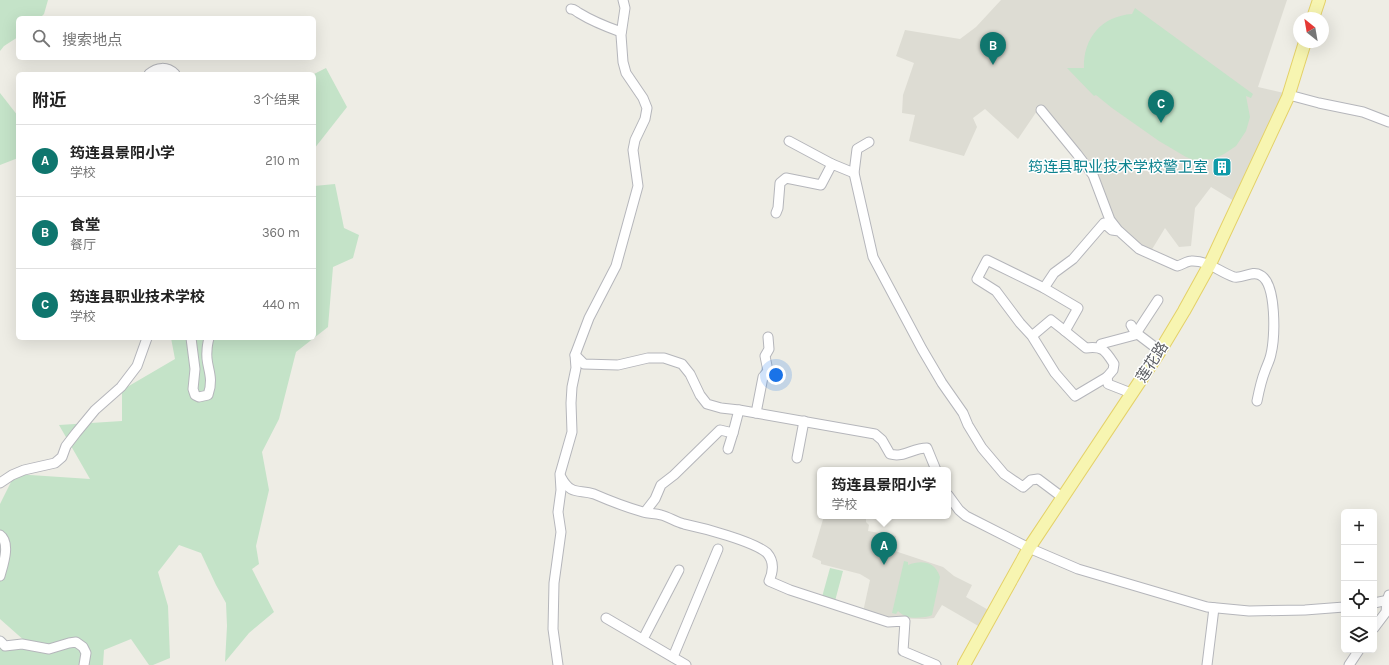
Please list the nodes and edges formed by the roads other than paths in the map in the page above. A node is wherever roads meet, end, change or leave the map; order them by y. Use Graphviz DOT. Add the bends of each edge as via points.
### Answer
graph roads {
  1 [pos="622,0"];
  2 [pos="1319,0"];
  3 [pos="570,9"];
  4 [pos="1315,12"];
  5 [pos="622,32"];
  6 [pos="1303,48"];
  7 [pos="153,72"];
  8 [pos="172,72"];
  9 [pos="1289,95"];
  10 [pos="1041,110"];
  11 [pos="1389,122"];
  12 [pos="788,141"];
  13 [pos="869,142"];
  14 [pos="832,164"];
  15 [pos="854,173"];
  16 [pos="776,213"];
  17 [pos="1119,232"];
  18 [pos="1210,264"];
  19 [pos="1044,288"];
  20 [pos="1158,300"];
  21 [pos="1131,324"];
  22 [pos="1065,331"];
  23 [pos="1137,333"];
  24 [pos="1032,336"];
  25 [pos="768,337"];
  26 [pos="146,340"];
  27 [pos="191,340"];
  28 [pos="209,340"];
  29 [pos="1101,344"];
  30 [pos="1160,351"];
  31 [pos="575,355"];
  32 [pos="1106,377"];
  33 [pos="1131,393"];
  34 [pos="1257,401"];
  35 [pos="739,410"];
  36 [pos="756,413"];
  37 [pos="804,421"];
  38 [pos="733,433"];
  39 [pos="728,449"];
  40 [pos="796,458"];
  41 [pos="935,467"];
  42 [pos="560,474"];
  43 [pos="0,483"];
  44 [pos="1062,497"];
  45 [pos="951,499"];
  46 [pos="645,512"];
  47 [pos="0,535"];
  48 [pos="1029,548"];
  49 [pos="718,549"];
  50 [pos="679,570"];
  51 [pos="0,576"];
  52 [pos="1388,599"];
  53 [pos="1377,602"];
  54 [pos="1341,607"];
  55 [pos="1214,608"];
  56 [pos="606,618"];
  57 [pos="1377,624"];
  58 [pos="643,639"];
  59 [pos="0,641"];
  60 [pos="1358,653"];
  61 [pos="673,657"];
  62 [pos="84,665"];
  63 [pos="558,665"];
  64 [pos="686,665"];
  65 [pos="936,665"];
  66 [pos="964,665"];
  67 [pos="1207,665"];
  68 [pos="1349,665"];
  1 -- 5 [label="street"];
  2 -- 4 [label="main road"];
  3 -- 5 [label="street"];
  5 -- 31 [label="street" via="626,73 647,108 633,150 638,186 616,266 588,318"];
  6 -- 9 [label="main road, 莲花路"];
  7 -- 8 [label="street" via="168,69"];
  9 -- 11 [label="street" via="1319,104 1363,112"];
  9 -- 18 [label="main road, 莲花路"];
  10 -- 17 [label="street" via="1093,175 1110,220"];
  12 -- 14 [label="street"];
  13 -- 15 [label="street" via="857,149"];
  14 -- 15 [label="street"];
  14 -- 16 [label="street" via="821,185 786,178 780,183"];
  15 -- 44 [label="street" via="873,257 922,349 982,448 1004,474 1023,487 1031,480 1038,479"];
  17 -- 18 [label="street" via="1140,250 1177,266 1190,261"];
  17 -- 19 [label="street" via="1104,223 1073,259 1054,273"];
  18 -- 30 [label="main road, 莲花路"];
  18 -- 34 [label="street" via="1236,277 1257,274 1268,282 1274,309 1273,337 1271,354"];
  19 -- 22 [label="street" via="1078,308"];
  19 -- 24 [label="street" via="987,260 977,279 996,291"];
  20 -- 23 [label="street"];
  21 -- 23 [label="street"];
  22 -- 24 [label="street" via="1051,320"];
  22 -- 32 [label="street" via="1086,348 1096,347 1104,350 1114,364 1113,370"];
  23 -- 29 [label="street"];
  23 -- 30 [label="street"];
  24 -- 32 [label="street" via="1055,373 1075,396"];
  25 -- 36 [label="street" via="770,349 765,356 768,371 763,376"];
  26 -- 43 [label="street" via="137,366 121,387 95,410 66,446 62,457 56,463 24,470"];
  27 -- 28 [label="street" via="195,369 193,389 199,397 208,395 211,389 206,352"];
  30 -- 33 [label="main road, 莲花路"];
  31 -- 35 [label="street" via="584,364 618,365 648,358 664,358 682,364 707,404"];
  31 -- 42 [label="street" via="576,368 571,403 572,432"];
  32 -- 33 [label="street" via="1108,384"];
  33 -- 44 [label="main road, 莲花路"];
  35 -- 36 [label="street"];
  35 -- 38 [label="street"];
  36 -- 37 [label="street"];
  37 -- 40 [label="street"];
  37 -- 41 [label="street" via="874,434 882,440 890,454 897,456 918,448 926,448"];
  38 -- 39 [label="street"];
  38 -- 46 [label="street" via="720,430 662,485"];
  42 -- 46 [label="street" via="566,486 578,492 592,494"];
  42 -- 63 [label="street" via="558,512 561,532 554,583 553,629"];
  44 -- 48 [label="main road, 莲花路"];
  45 -- 48 [label="street" via="966,516"];
  46 -- 65 [label="street" via="752,545 767,554 773,563 769,581 790,590 888,622 905,621 903,651"];
  47 -- 51 [label="street" via="5,544 5,558"];
  48 -- 55 [label="street" via="1078,569"];
  48 -- 66 [label="main road, 莲花路"];
  49 -- 61 [label="street"];
  50 -- 58 [label="street"];
  52 -- 53 [label="street"];
  52 -- 57 [label="street" via="1386,612"];
  54 -- 55 [label="street" via="1249,612"];
  55 -- 67 [label="street"];
  56 -- 58 [label="street"];
  58 -- 61 [label="street"];
  59 -- 62 [label="street" via="5,646 22,644 49,649 76,642 86,653"];
  60 -- 68 [label="street"];
  61 -- 64 [label="street"];
}
